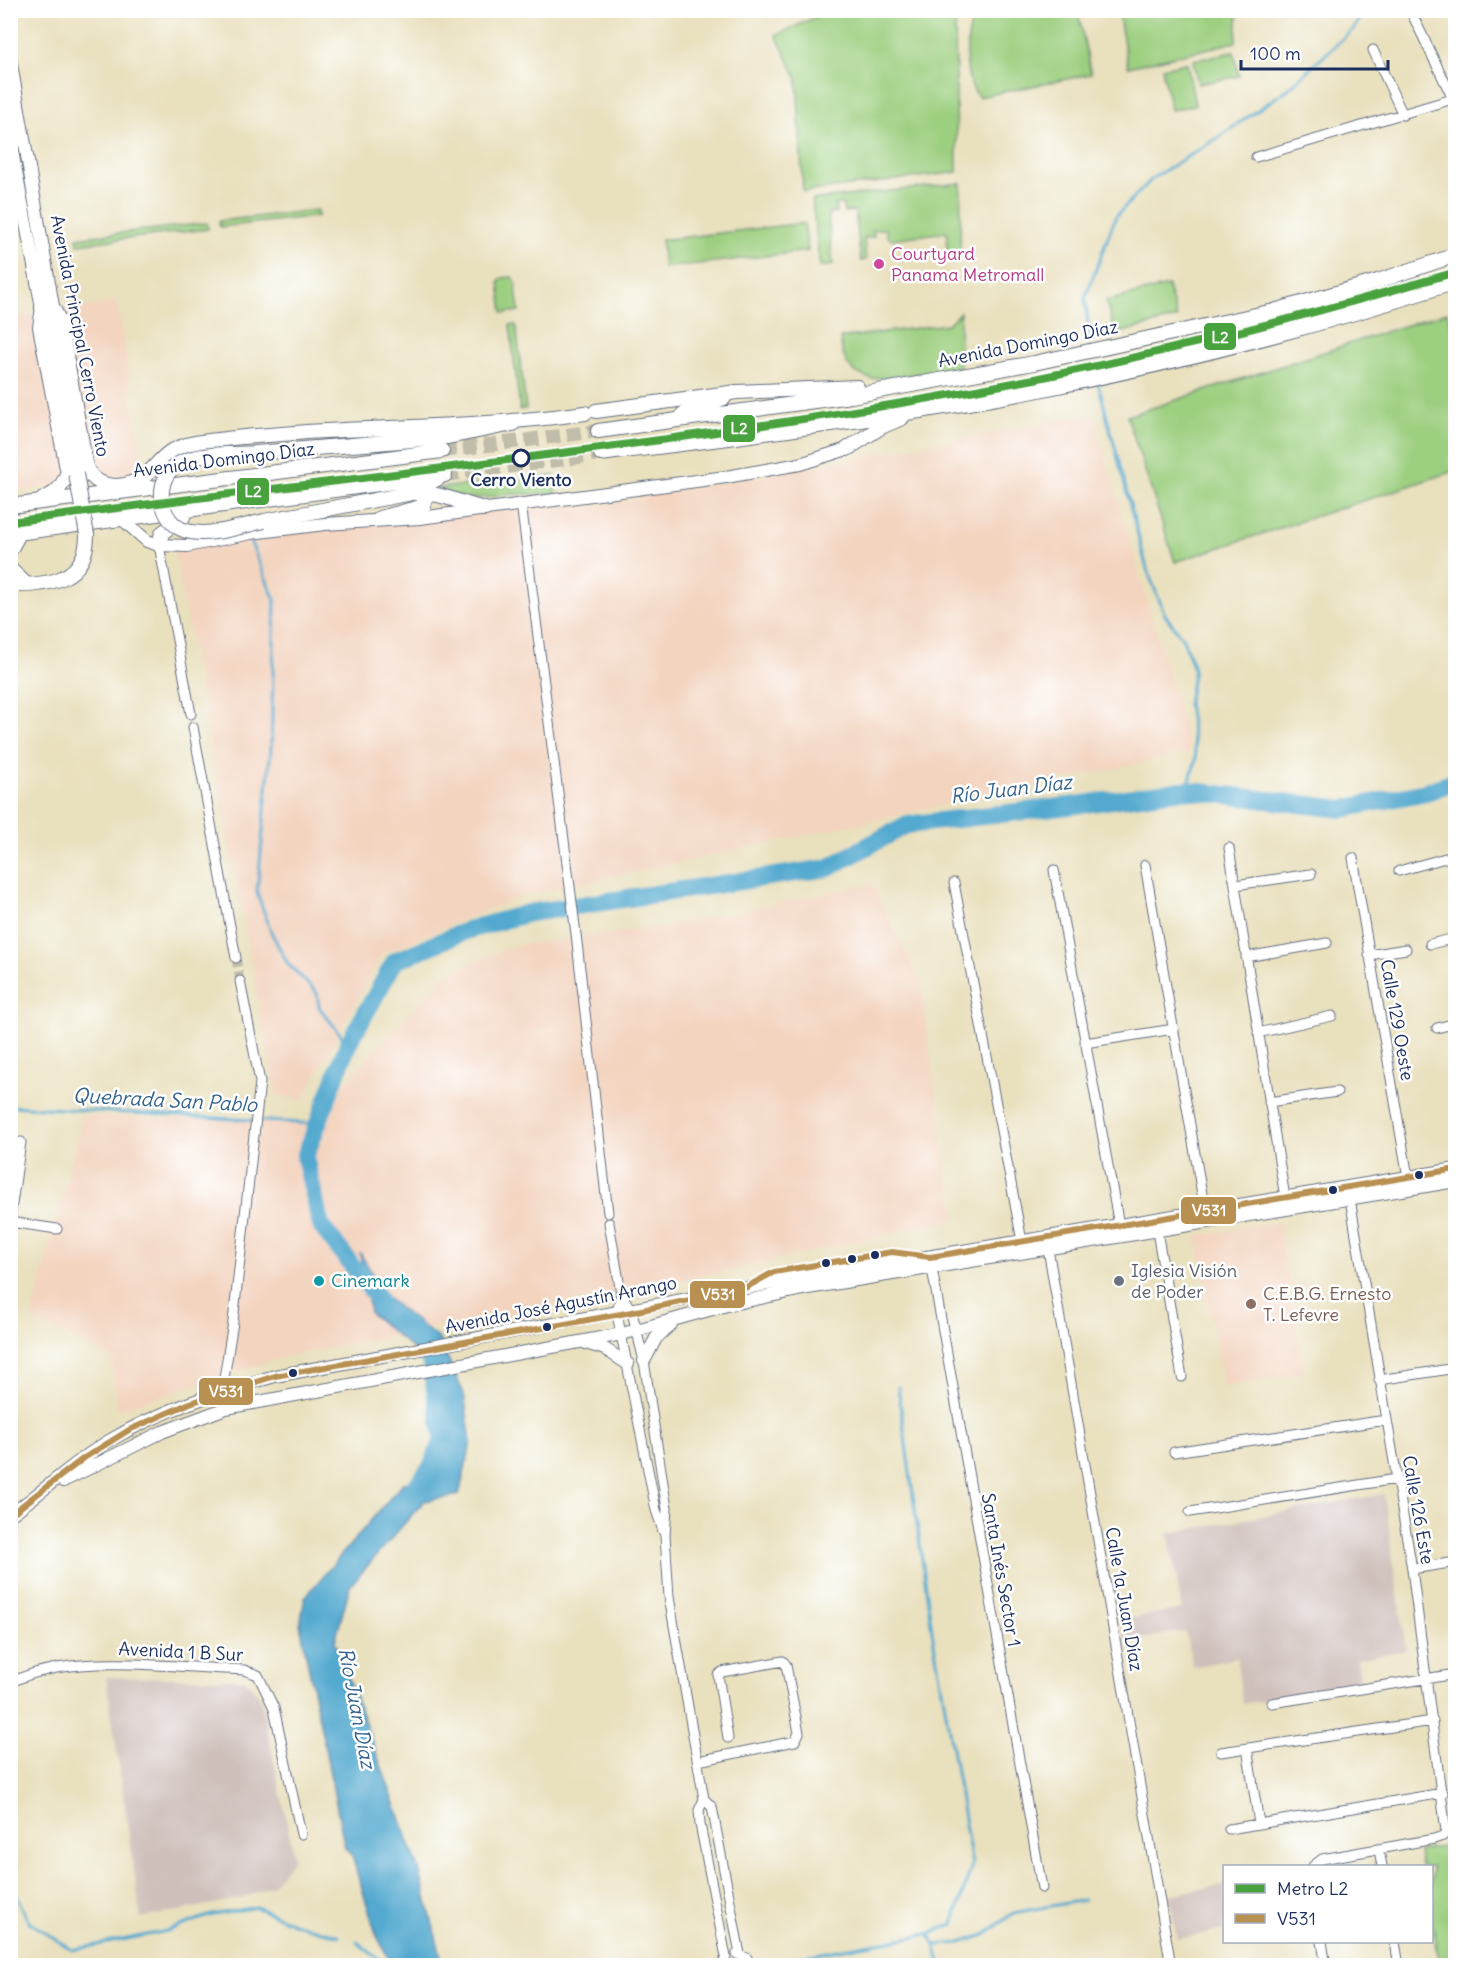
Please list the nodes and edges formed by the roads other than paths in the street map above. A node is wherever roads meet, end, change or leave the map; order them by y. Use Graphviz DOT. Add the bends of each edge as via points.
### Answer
graph roads {
  1 [pos="1413,16"];
  2 [pos="1373,50"];
  3 [pos="10,58"];
  4 [pos="1454,98"];
  5 [pos="1403,115"];
  6 [pos="10,140"];
  7 [pos="1256,157"];
  8 [pos="1455,255"];
  9 [pos="1455,282"];
  10 [pos="47,307"];
  11 [pos="907,384"];
  12 [pos="737,392"];
  13 [pos="921,410"];
  14 [pos="532,418"];
  15 [pos="592,418"];
  16 [pos="658,423"];
  17 [pos="846,449"];
  18 [pos="442,451"];
  19 [pos="601,454"];
  20 [pos="77,473"];
  21 [pos="107,487"];
  22 [pos="344,488"];
  23 [pos="411,493"];
  24 [pos="54,495"];
  25 [pos="35,503"];
  26 [pos="521,503"];
  27 [pos="214,504"];
  28 [pos="10,506"];
  29 [pos="485,509"];
  30 [pos="122,518"];
  31 [pos="380,518"];
  32 [pos="15,533"];
  33 [pos="159,545"];
  34 [pos="10,550"];
  35 [pos="10,569"];
  36 [pos="26,584"];
  37 [pos="10,585"];
  38 [pos="191,714"];
  39 [pos="194,727"];
  40 [pos="1229,848"];
  41 [pos="1455,855"];
  42 [pos="1353,858"];
  43 [pos="1145,864"];
  44 [pos="1054,870"];
  45 [pos="1399,871"];
  46 [pos="1311,874"];
  47 [pos="954,883"];
  48 [pos="1235,885"];
  49 [pos="1455,938"];
  50 [pos="1327,943"];
  51 [pos="1430,944"];
  52 [pos="1406,949"];
  53 [pos="1369,955"];
  54 [pos="1246,957"];
  55 [pos="236,958"];
  56 [pos="240,981"];
  57 [pos="1332,1016"];
  58 [pos="1455,1023"];
  59 [pos="1437,1028"];
  60 [pos="1174,1029"];
  61 [pos="1258,1033"];
  62 [pos="1085,1043"];
  63 [pos="1337,1092"];
  64 [pos="1269,1102"];
  65 [pos="21,1142"];
  66 [pos="1455,1169"];
  67 [pos="1455,1181"];
  68 [pos="1409,1183"];
  69 [pos="1349,1194"];
  70 [pos="1286,1204"];
  71 [pos="1206,1217"];
  72 [pos="10,1220"];
  73 [pos="1156,1225"];
  74 [pos="57,1229"];
  75 [pos="1120,1231"];
  76 [pos="1022,1241"];
  77 [pos="1047,1243"];
  78 [pos="931,1263"];
  79 [pos="621,1293"];
  80 [pos="632,1312"];
  81 [pos="617,1314"];
  82 [pos="674,1321"];
  83 [pos="637,1331"];
  84 [pos="622,1334"];
  85 [pos="582,1342"];
  86 [pos="644,1361"];
  87 [pos="628,1364"];
  88 [pos="1455,1368"];
  89 [pos="1182,1377"];
  90 [pos="1379,1380"];
  91 [pos="222,1392"];
  92 [pos="255,1403"];
  93 [pos="192,1420"];
  94 [pos="1386,1420"];
  95 [pos="1174,1452"];
  96 [pos="1396,1479"];
  97 [pos="53,1484"];
  98 [pos="1190,1512"];
  99 [pos="10,1515"];
  100 [pos="665,1535"];
  101 [pos="1455,1562"];
  102 [pos="1412,1569"];
  103 [pos="1455,1674"];
  104 [pos="1427,1679"];
  105 [pos="10,1683"];
  106 [pos="1272,1703"];
  107 [pos="1433,1721"];
  108 [pos="728,1738"];
  109 [pos="1247,1748"];
  110 [pos="1221,1752"];
  111 [pos="698,1761"];
  112 [pos="1443,1798"];
  113 [pos="704,1799"];
  114 [pos="1455,1801"];
  115 [pos="1259,1823"];
  116 [pos="1229,1829"];
  117 [pos="301,1834"];
  118 [pos="1379,1850"];
  119 [pos="1314,1865"];
  120 [pos="1382,1865"];
  121 [pos="1042,1888"];
  122 [pos="1322,1943"];
  123 [pos="1395,1943"];
  124 [pos="740,1954"];
  125 [pos="724,1961"];
  126 [pos="751,1965"];
  127 [pos="1172,1965"];
  128 [pos="1326,1965"];
  129 [pos="1399,1965"];
  1 -- 4 [label="street"];
  2 -- 5 [label="street"];
  3 -- 10 [label="main road, Avenida Principal Cerro Viento"];
  4 -- 5 [label="street"];
  5 -- 7 [label="street"];
  6 -- 10 [label="main road, Avenida Principal Cerro Viento"];
  8 -- 11 [label="main road, Avenida Domingo Díaz" via="1368,284 1205,327 1034,363"];
  9 -- 13 [label="main road" via="1385,305 1211,350 1030,392"];
  10 -- 20 [label="main road"];
  10 -- 20 [label="main road, Avenida Principal Cerro Viento" via="60,322"];
  10 -- 20 [label="main road, Avenida Principal Cerro Viento" via="39,327"];
  11 -- 12 [label="main road"];
  11 -- 16 [label="main road, Avenida Domingo Díaz" via="850,396"];
  12 -- 15 [label="main road"];
  12 -- 16 [label="main road"];
  13 -- 17 [label="main road" via="881,427"];
  13 -- 19 [label="main road"];
  14 -- 15 [label="main road"];
  14 -- 21 [label="main road" via="285,432 207,441 184,445 131,483"];
  14 -- 23 [label="main road, bridge" via="448,437 192,458 175,466 164,479 161,495 174,525 190,532 213,532"];
  15 -- 16 [label="main road"];
  17 -- 26 [label="main road" via="800,464 758,471"];
  18 -- 25 [label="main road, Avenida Domingo Díaz"];
  20 -- 21 [label="main road"];
  20 -- 24 [label="main road"];
  20 -- 36 [label="main road, bridge" via="87,535 87,548 79,567 57,580"];
  21 -- 24 [label="main road"];
  22 -- 23 [label="main road"];
  22 -- 23 [label="main road" via="445,475"];
  22 -- 27 [label="main road"];
  23 -- 29 [label="main road" via="437,493"];
  23 -- 31 [label="main road" via="425,500 424,506"];
  24 -- 25 [label="main road"];
  25 -- 28 [label="main road, Avenida Domingo Díaz"];
  26 -- 29 [label="main road"];
  26 -- 79 [label="street"];
  27 -- 30 [label="main road"];
  27 -- 33 [label="main road" via="177,519 162,533"];
  29 -- 31 [label="main road" via="420,518"];
  30 -- 32 [label="main road"];
  30 -- 33 [label="main road" via="147,541"];
  31 -- 33 [label="main road" via="251,533 187,546"];
  32 -- 34 [label="main road"];
  33 -- 38 [label="street"];
  35 -- 36 [label="main road"];
  36 -- 37 [label="main road"];
  39 -- 55 [label="street"];
  40 -- 48 [label="street"];
  41 -- 45 [label="street"];
  42 -- 53 [label="street, Calle 129 Oeste"];
  43 -- 60 [label="street"];
  44 -- 62 [label="street"];
  46 -- 48 [label="street"];
  47 -- 76 [label="street"];
  48 -- 54 [label="street"];
  49 -- 51 [label="street"];
  50 -- 54 [label="street"];
  52 -- 53 [label="street"];
  53 -- 68 [label="street, Calle 129 Oeste"];
  54 -- 61 [label="street"];
  56 -- 91 [label="street" via="260,1082"];
  57 -- 61 [label="street"];
  58 -- 59 [label="street"];
  60 -- 62 [label="street"];
  60 -- 71 [label="street"];
  61 -- 64 [label="street"];
  62 -- 75 [label="street"];
  63 -- 64 [label="street"];
  64 -- 70 [label="street"];
  65 -- 72 [label="street"];
  66 -- 68 [label="main road, Avenida José Agustín Arango"];
  67 -- 68 [label="main road, Avenida José Agustín Arango"];
  68 -- 69 [label="main road, Avenida José Agustín Arango"];
  69 -- 70 [label="main road, Avenida José Agustín Arango"];
  69 -- 90 [label="street, Calle 126 Este"];
  70 -- 71 [label="main road, Avenida José Agustín Arango"];
  71 -- 73 [label="main road, Avenida José Agustín Arango"];
  72 -- 74 [label="street"];
  73 -- 75 [label="main road, Avenida José Agustín Arango"];
  73 -- 89 [label="street"];
  75 -- 77 [label="main road, Avenida José Agustín Arango"];
  76 -- 77 [label="main road, Avenida José Agustín Arango"];
  76 -- 78 [label="main road, Avenida José Agustín Arango"];
  77 -- 78 [label="main road, Avenida José Agustín Arango"];
  77 -- 127 [label="street, Calle 1a Juan Díaz"];
  78 -- 80 [label="main road, Avenida José Agustín Arango" via="727,1291"];
  78 -- 82 [label="main road, Avenida José Agustín Arango" via="727,1305"];
  78 -- 121 [label="street, Santa Inés Sector 1"];
  79 -- 80 [label="street"];
  79 -- 81 [label="street"];
  80 -- 81 [label="main road, Avenida José Agustín Arango"];
  80 -- 83 [label="street"];
  81 -- 84 [label="street"];
  81 -- 91 [label="main road, Avenida José Agustín Arango" via="286,1373"];
  82 -- 83 [label="main road, Avenida José Agustín Arango"];
  82 -- 86 [label="main road" via="656,1338"];
  83 -- 84 [label="main road, Avenida José Agustín Arango"];
  83 -- 86 [label="street"];
  84 -- 85 [label="main road, Avenida José Agustín Arango"];
  84 -- 87 [label="street"];
  85 -- 87 [label="main road" via="605,1349"];
  85 -- 92 [label="main road, Avenida José Agustín Arango"];
  86 -- 100 [label="street" via="667,1509"];
  87 -- 100 [label="street" via="656,1510"];
  88 -- 90 [label="street"];
  90 -- 94 [label="street, Calle 126 Este"];
  91 -- 92 [label="main road" via="235,1400"];
  91 -- 93 [label="main road"];
  91 -- 97 [label="main road, Avenida José Agustín Arango" via="161,1414 110,1441"];
  92 -- 93 [label="main road, Avenida José Agustín Arango"];
  93 -- 97 [label="main road, Avenida José Agustín Arango"];
  94 -- 95 [label="street"];
  94 -- 96 [label="street, Calle 126 Este"];
  96 -- 98 [label="street"];
  96 -- 102 [label="street, Calle 126 Este"];
  97 -- 99 [label="main road, Avenida José Agustín Arango"];
  100 -- 111 [label="street" via="669,1597"];
  101 -- 102 [label="street"];
  102 -- 104 [label="street, Calle 126 Este"];
  103 -- 104 [label="street"];
  104 -- 106 [label="street"];
  104 -- 107 [label="street, Calle 126 Este"];
  105 -- 117 [label="street, Avenida 1 B Sur" via="39,1671 90,1664 251,1672 263,1682 274,1708"];
  107 -- 109 [label="street"];
  107 -- 112 [label="street, Calle 126 Este"];
  108 -- 111 [label="street" via="718,1676 783,1661 799,1733 795,1741"];
  109 -- 110 [label="street"];
  109 -- 115 [label="street"];
  111 -- 113 [label="street"];
  112 -- 114 [label="street"];
  112 -- 115 [label="street"];
  112 -- 118 [label="street, Calle 126 Este" via="1443,1836"];
  113 -- 124 [label="street" via="712,1807"];
  113 -- 125 [label="street" via="699,1810 700,1824"];
  115 -- 116 [label="street"];
  118 -- 119 [label="street" via="1322,1859"];
  118 -- 120 [label="street"];
  122 -- 128 [label="street"];
  123 -- 129 [label="street"];
  124 -- 125 [label="street"];
  124 -- 126 [label="street"];
}
